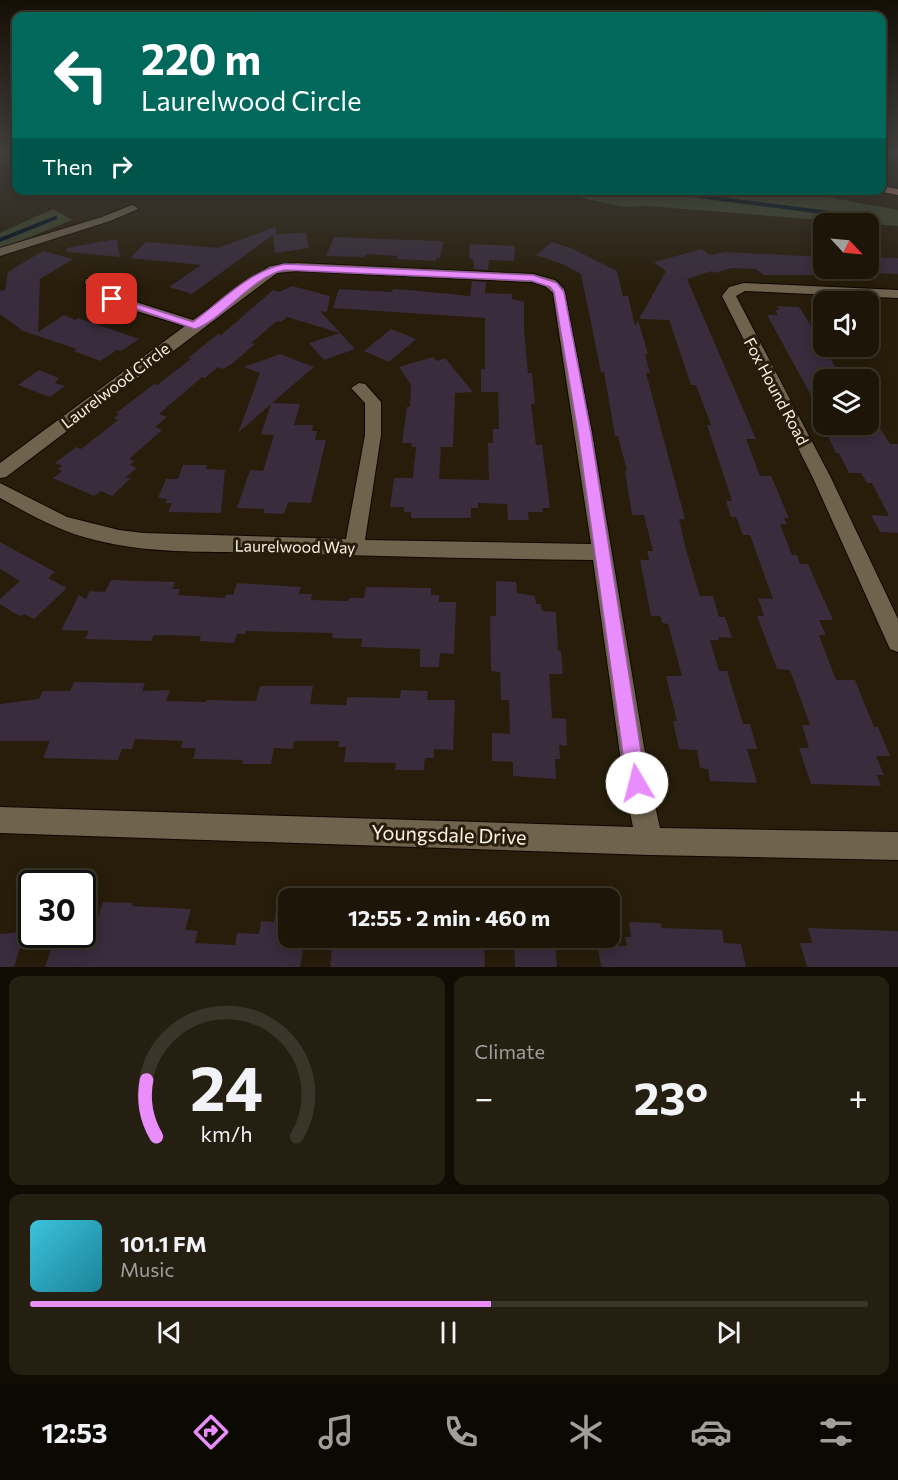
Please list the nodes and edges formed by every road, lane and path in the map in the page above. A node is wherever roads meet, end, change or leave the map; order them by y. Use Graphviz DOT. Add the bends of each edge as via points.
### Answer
graph roads {
  1 [pos="132,208"];
  2 [pos="0,252"];
  3 [pos="91,282"];
  4 [pos="898,294"];
  5 [pos="195,326"];
  6 [pos="359,388"];
  7 [pos="0,472"];
  8 [pos="0,490"];
  9 [pos="354,548"];
  10 [pos="600,552"];
  11 [pos="898,642"];
  12 [pos="0,820"];
  13 [pos="650,841"];
  14 [pos="898,846"];
  1 -- 2 [label="street"];
  3 -- 5 [label="street" via="112,299"];
  4 -- 11 [label="street, Fox Hound Road" via="744,287 729,296 822,478"];
  5 -- 7 [label="street, Laurelwood Circle"];
  5 -- 10 [label="street, Laurelwood Circle" via="260,277 285,267 533,278 550,283 559,292"];
  6 -- 9 [label="street" via="373,402 373,435"];
  8 -- 9 [label="street, Laurelwood Way" via="78,529 114,537"];
  9 -- 10 [label="street, Laurelwood Way"];
  10 -- 13 [label="street, Laurelwood Circle"];
  12 -- 13 [label="street, Youngsdale Drive"];
  13 -- 14 [label="street, Youngsdale Drive"];
}
